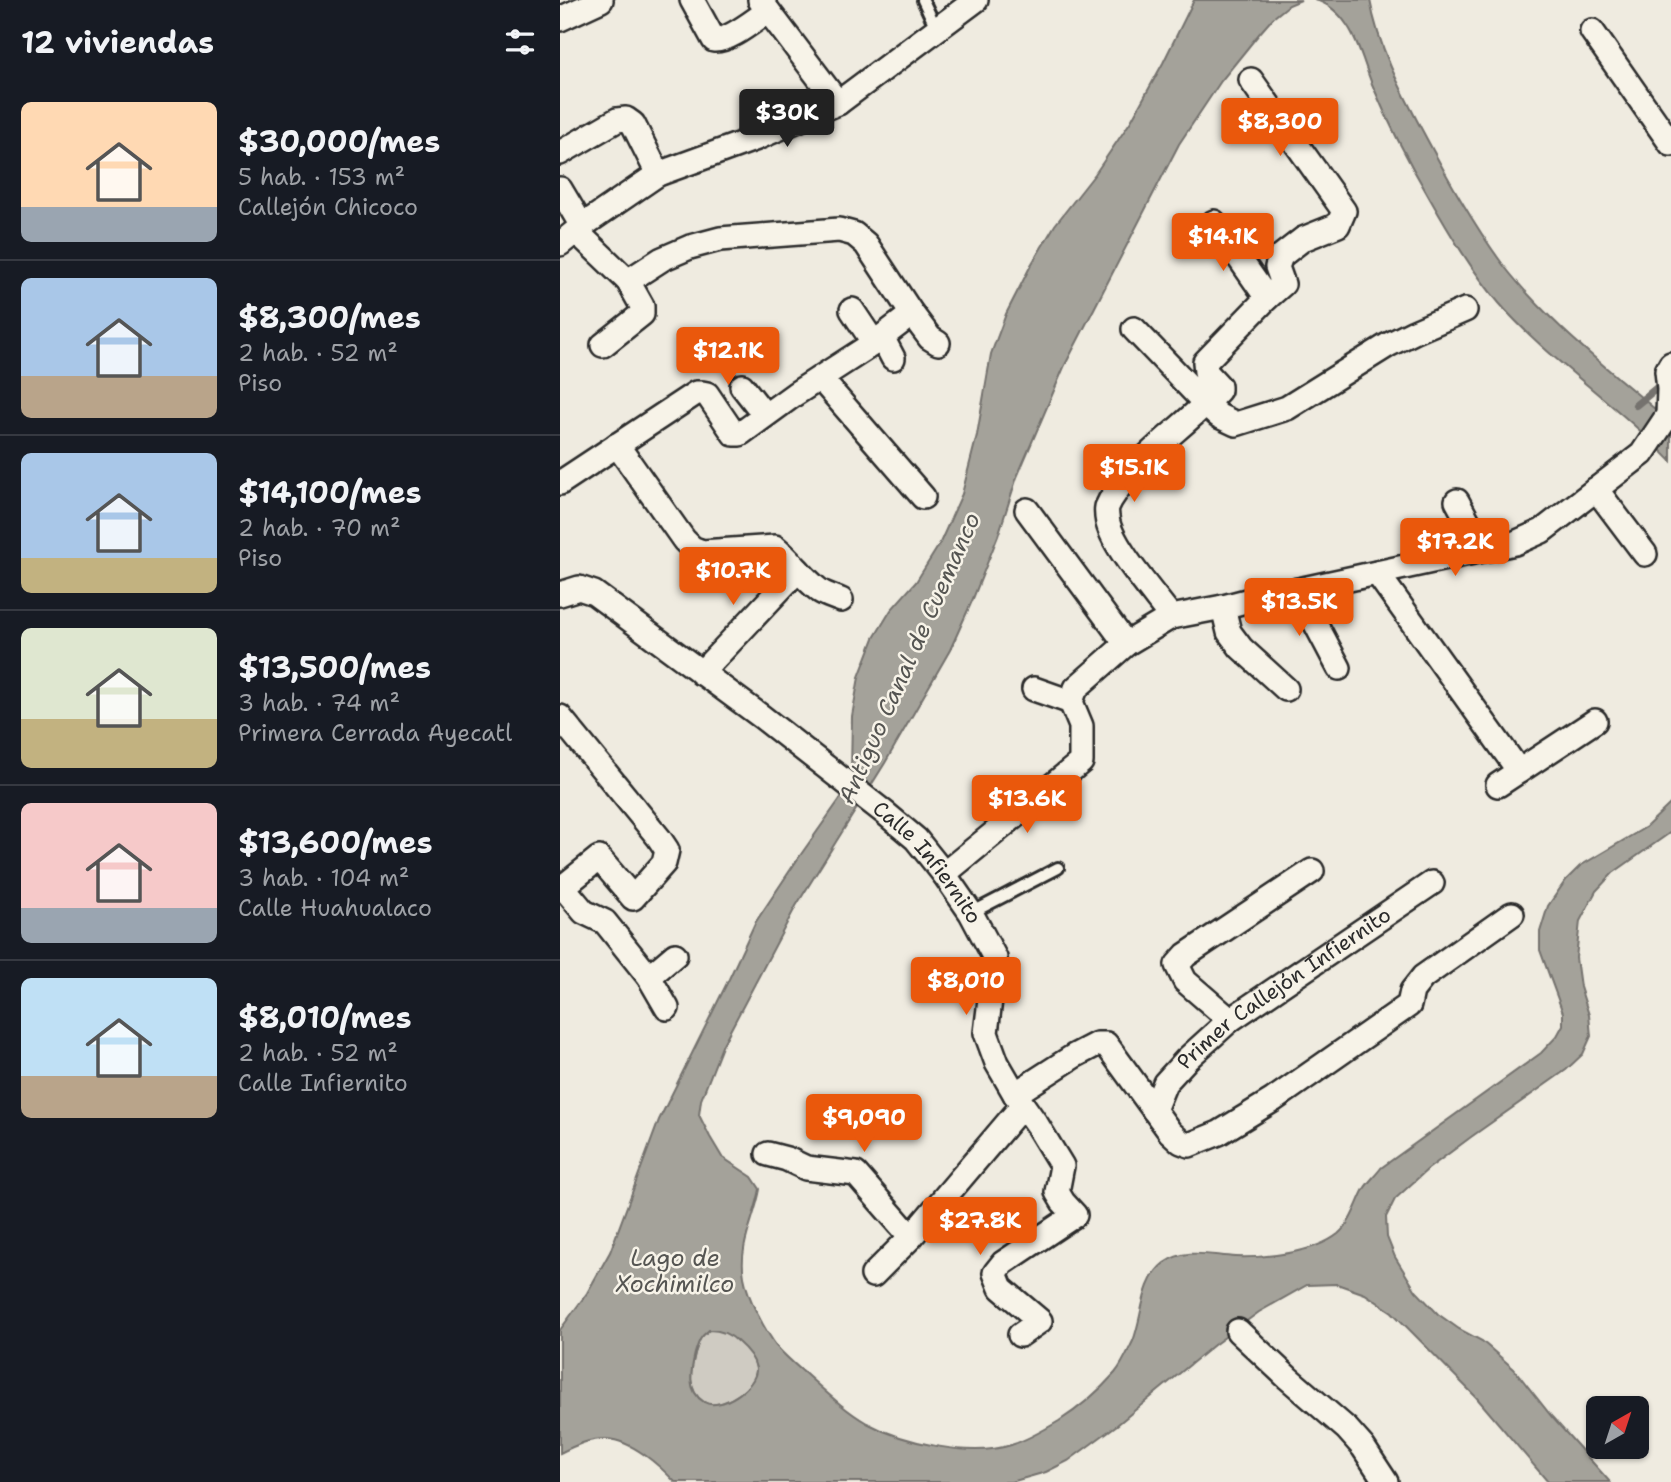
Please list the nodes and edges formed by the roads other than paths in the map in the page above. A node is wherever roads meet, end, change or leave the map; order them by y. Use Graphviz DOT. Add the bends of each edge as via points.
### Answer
graph roads {
  1 [pos="601,0"];
  2 [pos="692,0"];
  3 [pos="923,0"];
  4 [pos="976,0"];
  5 [pos="764,6"];
  6 [pos="560,19"];
  7 [pos="937,30"];
  8 [pos="1592,31"];
  9 [pos="1251,80"];
  10 [pos="838,103"];
  11 [pos="1671,144"];
  12 [pos="560,153"];
  13 [pos="658,174"];
  14 [pos="560,189"];
  15 [pos="1214,222"];
  16 [pos="573,234"];
  17 [pos="628,281"];
  18 [pos="1267,298"];
  19 [pos="852,310"];
  20 [pos="1465,310"];
  21 [pos="912,314"];
  22 [pos="1134,329"];
  23 [pos="878,340"];
  24 [pos="938,343"];
  25 [pos="603,345"];
  26 [pos="893,358"];
  27 [pos="1669,374"];
  28 [pos="820,378"];
  29 [pos="742,386"];
  30 [pos="1206,404"];
  31 [pos="764,414"];
  32 [pos="617,445"];
  33 [pos="560,483"];
  34 [pos="1596,489"];
  35 [pos="923,496"];
  36 [pos="1457,501"];
  37 [pos="1027,510"];
  38 [pos="1483,549"];
  39 [pos="1645,554"];
  40 [pos="798,570"];
  41 [pos="1377,573"];
  42 [pos="1303,589"];
  43 [pos="560,594"];
  44 [pos="841,600"];
  45 [pos="1223,607"];
  46 [pos="1171,617"];
  47 [pos="1126,644"];
  48 [pos="1339,668"];
  49 [pos="701,673"];
  50 [pos="1034,689"];
  51 [pos="1286,689"];
  52 [pos="1071,702"];
  53 [pos="560,717"];
  54 [pos="1595,722"];
  55 [pos="1519,771"];
  56 [pos="1498,785"];
  57 [pos="1058,868"];
  58 [pos="1312,871"];
  59 [pos="944,874"];
  60 [pos="1432,883"];
  61 [pos="971,913"];
  62 [pos="1512,914"];
  63 [pos="676,955"];
  64 [pos="649,977"];
  65 [pos="667,1007"];
  66 [pos="1230,1020"];
  67 [pos="1018,1100"];
  68 [pos="1154,1110"];
  69 [pos="768,1154"];
  70 [pos="911,1237"];
  71 [pos="873,1275"];
  72 [pos="1238,1331"];
  73 [pos="1020,1335"];
  74 [pos="1386,1482"];
  1 -- 6 [label="street"];
  2 -- 5 [label="street" via="714,40 719,41 734,34"];
  3 -- 7 [label="lane"];
  4 -- 7 [label="street"];
  5 -- 10 [label="street"];
  7 -- 10 [label="street"];
  8 -- 11 [label="street"];
  9 -- 18 [label="street" via="1344,211 1338,225 1303,239 1281,256 1277,267 1283,285"];
  10 -- 13 [label="street"];
  12 -- 13 [label="street" via="626,118"];
  13 -- 16 [label="street"];
  14 -- 16 [label="street"];
  15 -- 18 [label="street"];
  16 -- 17 [label="street"];
  17 -- 21 [label="street" via="662,259 720,239 839,230 866,244"];
  17 -- 25 [label="street" via="642,314"];
  18 -- 30 [label="street" via="1205,362 1206,372 1219,386"];
  19 -- 23 [label="street"];
  20 -- 30 [label="street" via="1388,345 1287,408 1236,424"];
  21 -- 23 [label="street"];
  21 -- 24 [label="street"];
  22 -- 30 [label="street"];
  23 -- 26 [label="street"];
  23 -- 28 [label="street"];
  27 -- 34 [label="street" via="1668,415 1642,454"];
  28 -- 31 [label="street"];
  28 -- 35 [label="street"];
  29 -- 31 [label="street"];
  30 -- 46 [label="street" via="1146,456 1108,504 1109,526 1119,546"];
  31 -- 32 [label="street" via="734,434 707,394 696,393"];
  32 -- 33 [label="street"];
  32 -- 40 [label="street" via="692,548 702,552 775,547"];
  34 -- 38 [label="street" via="1542,531 1515,544"];
  34 -- 39 [label="street"];
  36 -- 38 [label="street"];
  37 -- 47 [label="street"];
  38 -- 41 [label="street"];
  40 -- 44 [label="street" via="822,593"];
  40 -- 49 [label="street"];
  41 -- 42 [label="street"];
  41 -- 55 [label="street"];
  42 -- 45 [label="street"];
  42 -- 48 [label="street" via="1310,613"];
  43 -- 49 [label="street, Calle Infiernito" via="579,587 594,593"];
  45 -- 46 [label="street"];
  45 -- 51 [label="street" via="1229,632 1241,648"];
  46 -- 47 [label="street"];
  47 -- 52 [label="street" via="1076,688"];
  49 -- 59 [label="street, Calle Infiernito" via="869,800 916,839"];
  50 -- 52 [label="street"];
  52 -- 59 [label="street" via="1081,726 1081,762"];
  53 -- 64 [label="street" via="667,850 664,863 633,898 599,858 563,887 584,912 606,922"];
  54 -- 55 [label="street"];
  55 -- 56 [label="street"];
  57 -- 61 [label="lane"];
  58 -- 66 [label="street" via="1186,954 1177,965 1185,982"];
  59 -- 61 [label="street, Calle Infiernito"];
  60 -- 66 [label="street, Primer Callejón Infiernito"];
  61 -- 67 [label="street, Calle Infiernito" via="995,958 986,1033"];
  62 -- 68 [label="street" via="1423,977 1412,991 1409,1005 1219,1133 1189,1145 1170,1132"];
  63 -- 64 [label="street"];
  64 -- 65 [label="street"];
  66 -- 68 [label="street, Primer Callejón Infiernito" via="1165,1083"];
  67 -- 68 [label="street" via="1074,1056 1106,1044"];
  67 -- 70 [label="street"];
  67 -- 73 [label="street, Calle Infiernito" via="1062,1166 1057,1192 1075,1215 995,1273 1001,1288 1040,1321"];
  69 -- 70 [label="street" via="806,1168 856,1174"];
  70 -- 71 [label="street"];
  72 -- 74 [label="street" via="1347,1429"];
}
